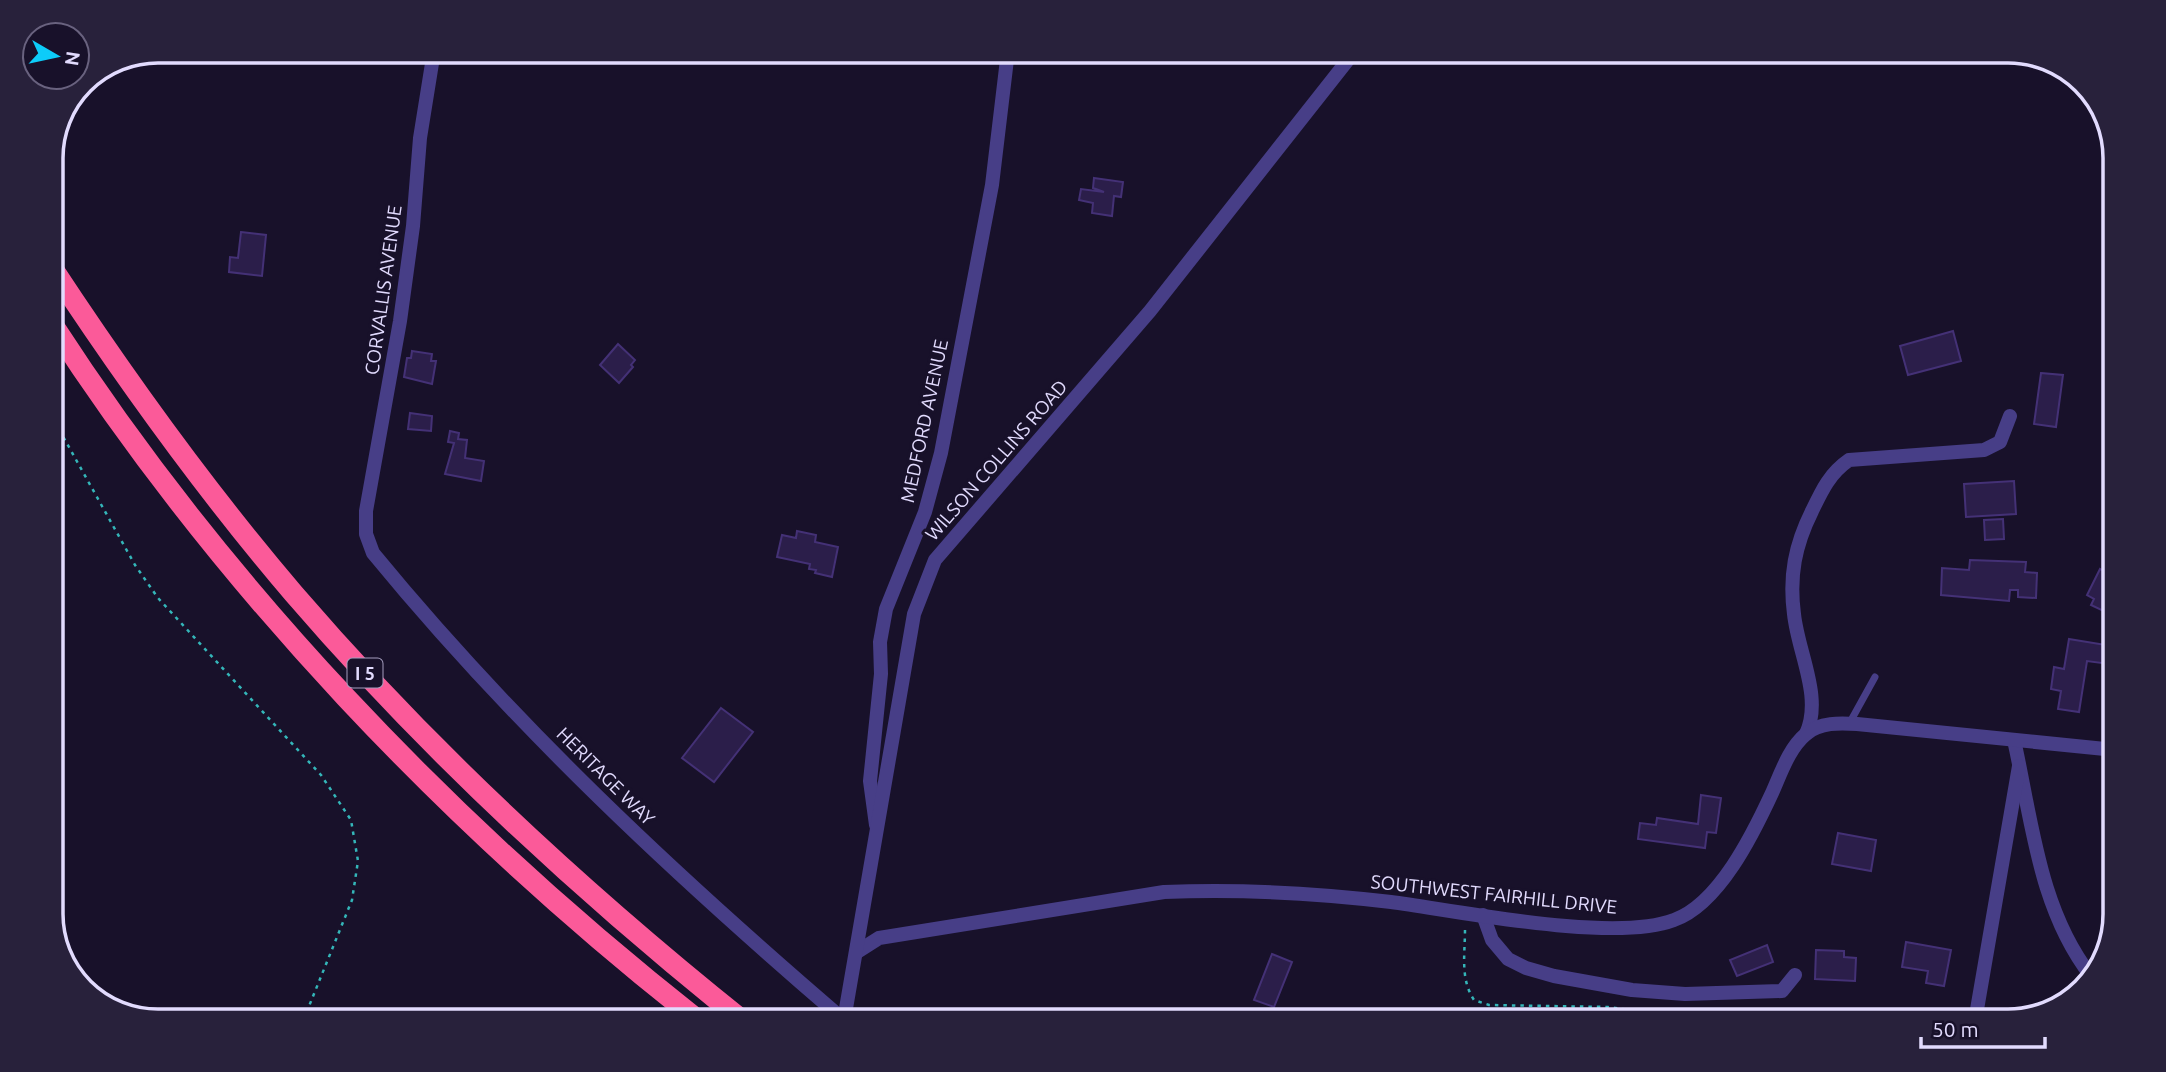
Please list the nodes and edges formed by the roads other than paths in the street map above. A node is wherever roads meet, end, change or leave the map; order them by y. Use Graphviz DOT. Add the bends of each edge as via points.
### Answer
graph roads {
  1 [pos="432,63"];
  2 [pos="1007,63"];
  3 [pos="1346,63"];
  4 [pos="63,283"];
  5 [pos="63,339"];
  6 [pos="2010,416"];
  7 [pos="366,534"];
  8 [pos="1875,677"];
  9 [pos="1849,723"];
  10 [pos="1806,734"];
  11 [pos="2014,740"];
  12 [pos="2103,748"];
  13 [pos="2019,766"];
  14 [pos="878,836"];
  15 [pos="1483,915"];
  16 [pos="857,952"];
  17 [pos="2086,967"];
  18 [pos="1795,975"];
  19 [pos="685,1009"];
  20 [pos="729,1009"];
  21 [pos="831,1009"];
  22 [pos="847,1009"];
  23 [pos="1977,1009"];
  1 -- 7 [label="street, CORVALLIS AVENUE" via="411,240"];
  2 -- 14 [label="street, MEDFORD AVENUE" via="992,185 941,453 922,520 886,609 880,642 870,781"];
  3 -- 14 [label="street, WILSON COLLINS ROAD" via="1150,311 934,560 914,614"];
  4 -- 20 [label="highway, I 5" via="196,472 294,593 379,687 568,873"];
  5 -- 19 [label="highway, I 5" via="142,454 294,640 506,856"];
  6 -- 10 [label="street" via="2000,442 1984,450 1849,460 1824,487 1798,537 1793,561 1794,615 1813,711"];
  7 -- 21 [label="street, HERITAGE WAY" via="373,553 411,598 564,764 692,887"];
  8 -- 9 [label="lane"];
  9 -- 10 [label="street" via="1821,726"];
  9 -- 11 [label="street"];
  10 -- 15 [label="street, SOUTHWEST FAIRHILL DRIVE" via="1786,761 1746,844 1721,880 1690,912 1675,920 1637,927"];
  11 -- 12 [label="street"];
  11 -- 13 [label="street"];
  13 -- 17 [label="street" via="2038,866 2051,904"];
  13 -- 23 [label="street"];
  14 -- 16 [label="street, WILSON COLLINS ROAD"];
  15 -- 16 [label="street, SOUTHWEST FAIRHILL DRIVE" via="1297,894 1164,892 879,938"];
  15 -- 18 [label="street" via="1493,940 1508,959 1588,983 1685,994 1782,991"];
  16 -- 22 [label="street, WILSON COLLINS ROAD"];
}
